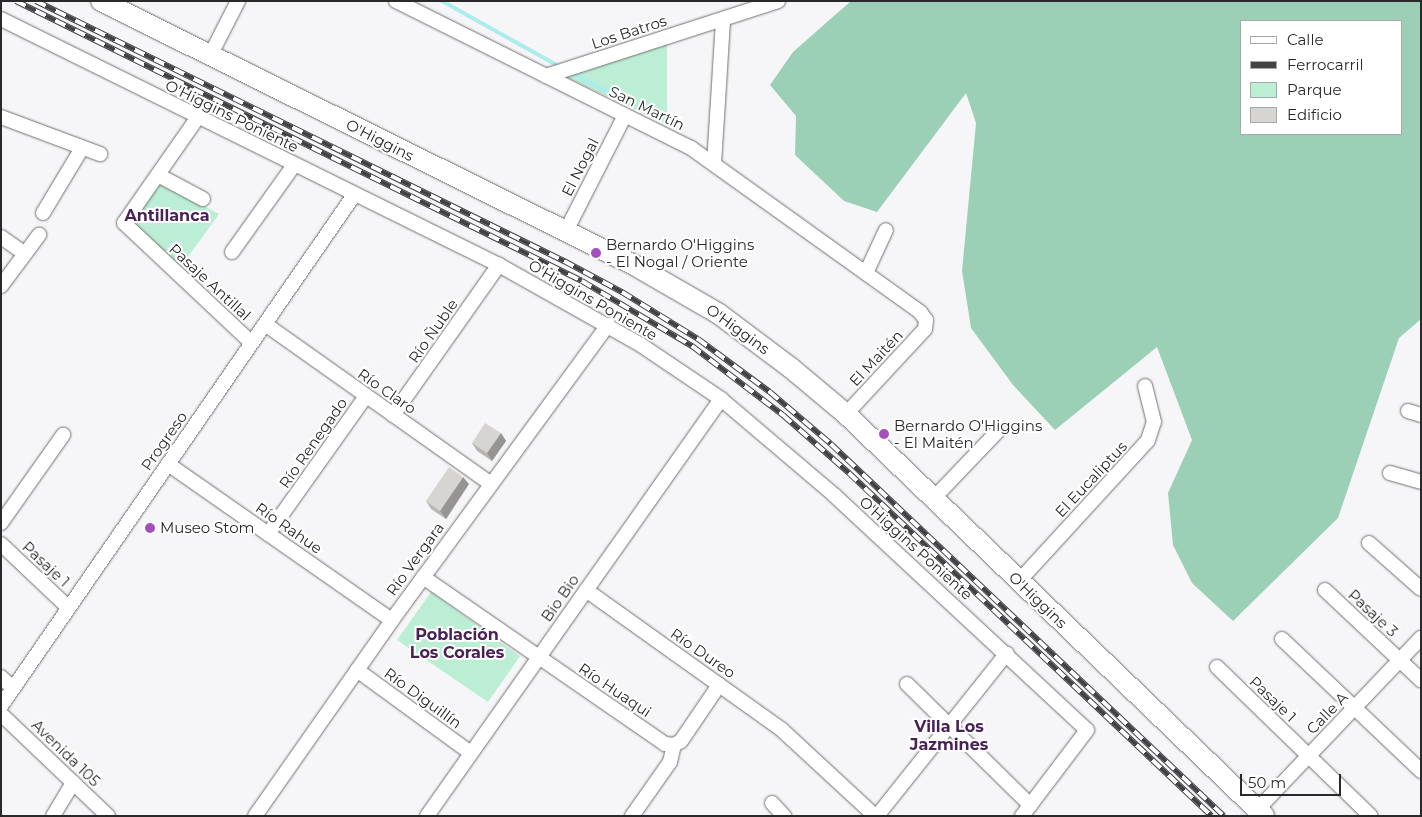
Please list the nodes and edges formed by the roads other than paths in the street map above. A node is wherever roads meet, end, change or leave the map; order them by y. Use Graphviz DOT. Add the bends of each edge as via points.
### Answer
graph roads {
  1 [pos="100,1"];
  2 [pos="238,1"];
  3 [pos="396,1"];
  4 [pos="778,1"];
  5 [pos="1,19"];
  6 [pos="723,19"];
  7 [pos="210,56"];
  8 [pos="546,76"];
  9 [pos="625,115"];
  10 [pos="1,117"];
  11 [pos="198,118"];
  12 [pos="82,148"];
  13 [pos="100,154"];
  14 [pos="714,164"];
  15 [pos="294,165"];
  16 [pos="158,175"];
  17 [pos="354,194"];
  18 [pos="203,199"];
  19 [pos="43,213"];
  20 [pos="886,230"];
  21 [pos="565,233"];
  22 [pos="39,235"];
  23 [pos="1,237"];
  24 [pos="232,252"];
  25 [pos="25,254"];
  26 [pos="499,265"];
  27 [pos="866,273"];
  28 [pos="1,286"];
  29 [pos="926,323"];
  30 [pos="264,324"];
  31 [pos="608,325"];
  32 [pos="252,343"];
  33 [pos="1145,386"];
  34 [pos="366,396"];
  35 [pos="720,399"];
  36 [pos="846,414"];
  37 [pos="393,415"];
  38 [pos="997,432"];
  39 [pos="63,435"];
  40 [pos="168,464"];
  41 [pos="1390,473"];
  42 [pos="1421,482"];
  43 [pos="491,484"];
  44 [pos="933,499"];
  45 [pos="1,523"];
  46 [pos="268,534"];
  47 [pos="1369,543"];
  48 [pos="1,544"];
  49 [pos="423,577"];
  50 [pos="1019,581"];
  51 [pos="1421,589"];
  52 [pos="586,590"];
  53 [pos="1325,590"];
  54 [pos="69,608"];
  55 [pos="392,620"];
  56 [pos="1282,638"];
  57 [pos="1421,638"];
  58 [pos="1007,654"];
  59 [pos="538,657"];
  60 [pos="1400,660"];
  61 [pos="1217,668"];
  62 [pos="357,670"];
  63 [pos="1,677"];
  64 [pos="1421,680"];
  65 [pos="719,684"];
  66 [pos="907,684"];
  67 [pos="14,688"];
  68 [pos="1,706"];
  69 [pos="1354,708"];
  70 [pos="1,714"];
  71 [pos="950,724"];
  72 [pos="674,745"];
  73 [pos="471,753"];
  74 [pos="1309,756"];
  75 [pos="1421,771"];
  76 [pos="73,783"];
  77 [pos="772,803"];
  78 [pos="1026,810"];
  79 [pos="1261,813"];
  80 [pos="53,816"];
  81 [pos="108,816"];
  82 [pos="254,816"];
  83 [pos="427,816"];
  84 [pos="632,816"];
  85 [pos="784,816"];
  86 [pos="876,816"];
  87 [pos="1371,816"];
  1 -- 7 [label="street, O'Higgins"];
  2 -- 7 [label="street"];
  3 -- 8 [label="street, San Martín"];
  4 -- 6 [label="street, Los Batros"];
  5 -- 11 [label="street, O'Higgins Poniente"];
  6 -- 8 [label="street, Los Batros"];
  6 -- 14 [label="street"];
  7 -- 21 [label="street, O'Higgins"];
  8 -- 9 [label="street, San Martín"];
  9 -- 14 [label="street, San Martín"];
  9 -- 21 [label="street, El Nogal"];
  10 -- 12 [label="street"];
  11 -- 15 [label="street, O'Higgins Poniente"];
  11 -- 16 [label="street"];
  12 -- 13 [label="street"];
  12 -- 19 [label="street"];
  14 -- 27 [label="street, San Martín"];
  15 -- 17 [label="street, O'Higgins Poniente"];
  15 -- 24 [label="street"];
  16 -- 18 [label="street"];
  16 -- 32 [label="street, Pasaje Antillal" via="124,223"];
  17 -- 26 [label="street, O'Higgins Poniente"];
  17 -- 30 [label="street, Progreso"];
  20 -- 27 [label="street"];
  21 -- 36 [label="street, O'Higgins" via="698,300 791,368"];
  22 -- 25 [label="street"];
  23 -- 25 [label="street"];
  25 -- 28 [label="street"];
  26 -- 31 [label="street, O'Higgins Poniente"];
  26 -- 37 [label="street, Río Ñuble"];
  27 -- 29 [label="street, San Martín" via="920,312"];
  29 -- 36 [label="street, El Maitén" via="923,332"];
  30 -- 32 [label="street, Progreso"];
  30 -- 34 [label="street, Río Claro"];
  31 -- 35 [label="street, O'Higgins Poniente"];
  31 -- 43 [label="street, Río Vergara"];
  32 -- 40 [label="street, Progreso"];
  33 -- 50 [label="street, El Eucaliptus" via="1154,422 1148,440"];
  34 -- 37 [label="street, Río Claro"];
  34 -- 46 [label="street, Río Renegado"];
  35 -- 52 [label="street, Bio Bio"];
  35 -- 58 [label="street, O'Higgins Poniente" via="834,495"];
  36 -- 44 [label="street, O'Higgins"];
  37 -- 43 [label="street, Río Claro"];
  38 -- 44 [label="street"];
  39 -- 45 [label="street"];
  40 -- 46 [label="street, Río Rahue"];
  40 -- 54 [label="street, Progreso"];
  41 -- 42 [label="street"];
  43 -- 49 [label="street, Río Vergara"];
  44 -- 50 [label="street, O'Higgins"];
  46 -- 55 [label="street, Río Rahue"];
  47 -- 51 [label="street"];
  48 -- 54 [label="street, Pasaje 1"];
  49 -- 55 [label="street, Río Vergara"];
  49 -- 59 [label="street, Río Huaqui"];
  50 -- 79 [label="street, O'Higgins"];
  52 -- 59 [label="street, Bio Bio"];
  52 -- 65 [label="street, Río Dureo"];
  53 -- 60 [label="street, Pasaje 3"];
  54 -- 67 [label="street, Progreso"];
  55 -- 62 [label="street, Río Vergara"];
  56 -- 69 [label="street"];
  57 -- 60 [label="street, Calle A"];
  58 -- 71 [label="street"];
  58 -- 78 [label="street, O'Higgins Poniente" via="1088,730"];
  59 -- 72 [label="street, Río Huaqui" via="666,744"];
  59 -- 73 [label="street, Bio Bio"];
  60 -- 64 [label="street, Pasaje 3"];
  60 -- 69 [label="street, Calle A"];
  61 -- 74 [label="street, Pasaje 1"];
  62 -- 73 [label="street, Río Diguillín"];
  62 -- 82 [label="street, Río Vergara"];
  63 -- 67 [label="street"];
  65 -- 72 [label="street"];
  65 -- 86 [label="street, Río Dureo" via="800,745"];
  66 -- 71 [label="street"];
  67 -- 68 [label="street, Progreso"];
  69 -- 74 [label="street, Calle A"];
  69 -- 75 [label="street"];
  70 -- 76 [label="street, Avenida 105"];
  71 -- 78 [label="street"];
  71 -- 86 [label="street"];
  72 -- 84 [label="street" via="670,762"];
  73 -- 83 [label="street, Bio Bio"];
  74 -- 79 [label="street, Calle A"];
  74 -- 87 [label="street, Pasaje 1"];
  76 -- 80 [label="street"];
  76 -- 81 [label="street, Avenida 105"];
  77 -- 85 [label="street"];
}
